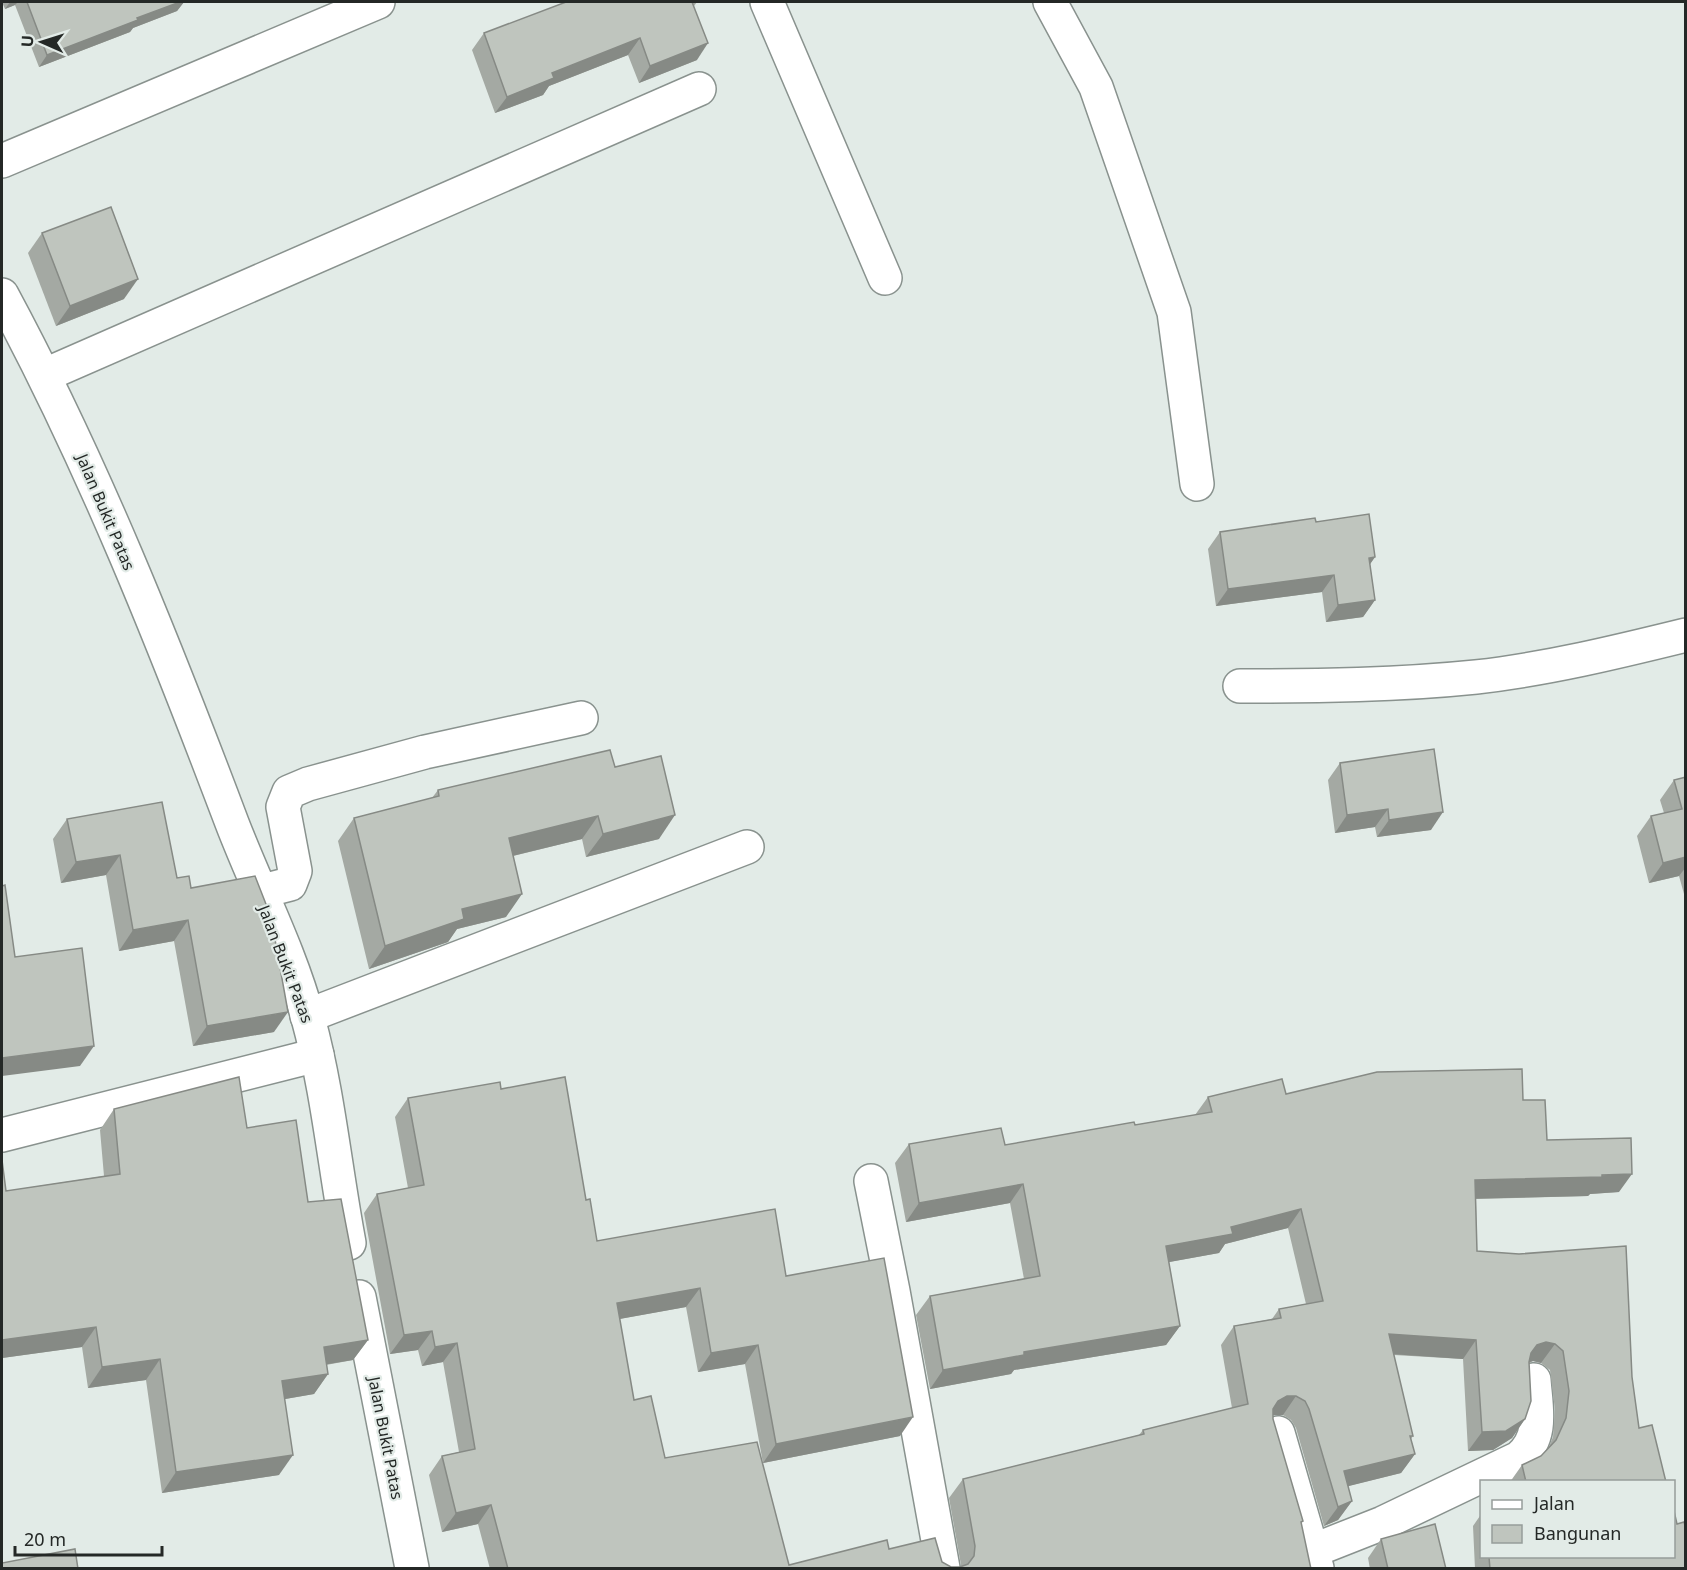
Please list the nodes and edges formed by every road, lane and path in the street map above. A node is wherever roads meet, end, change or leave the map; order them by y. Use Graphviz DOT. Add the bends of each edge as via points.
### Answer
graph roads {
  1 [pos="378,2"];
  2 [pos="767,2"];
  3 [pos="1050,2"];
  4 [pos="699,89"];
  5 [pos="2,161"];
  6 [pos="885,278"];
  7 [pos="2,295"];
  8 [pos="45,375"];
  9 [pos="1197,484"];
  10 [pos="1686,635"];
  11 [pos="1240,686"];
  12 [pos="581,718"];
  13 [pos="747,847"];
  14 [pos="259,892"];
  15 [pos="307,1016"];
  16 [pos="317,1055"];
  17 [pos="2,1135"];
  18 [pos="871,1181"];
  19 [pos="1534,1380"];
  20 [pos="1278,1433"];
  21 [pos="1314,1560"];
  22 [pos="412,1569"];
  23 [pos="943,1569"];
  1 -- 5 [label="street"];
  2 -- 6 [label="street"];
  3 -- 9 [label="street" via="1096,87 1174,312"];
  4 -- 8 [label="street"];
  7 -- 8 [label="street, Jalan Bukit Patas"];
  8 -- 14 [label="street, Jalan Bukit Patas" via="154,623"];
  10 -- 11 [label="street" via="1601,656 1478,676 1391,684"];
  12 -- 14 [label="street" via="425,752 289,792 282,807 296,871 290,884"];
  13 -- 15 [label="street"];
  14 -- 15 [label="street, Jalan Bukit Patas" via="278,932"];
  15 -- 16 [label="street, Jalan Bukit Patas"];
  16 -- 17 [label="street"];
  16 -- 22 [label="street, Jalan Bukit Patas"];
  18 -- 23 [label="street"];
  19 -- 21 [label="street" via="1537,1432 1529,1450"];
  20 -- 21 [label="street"];
}
